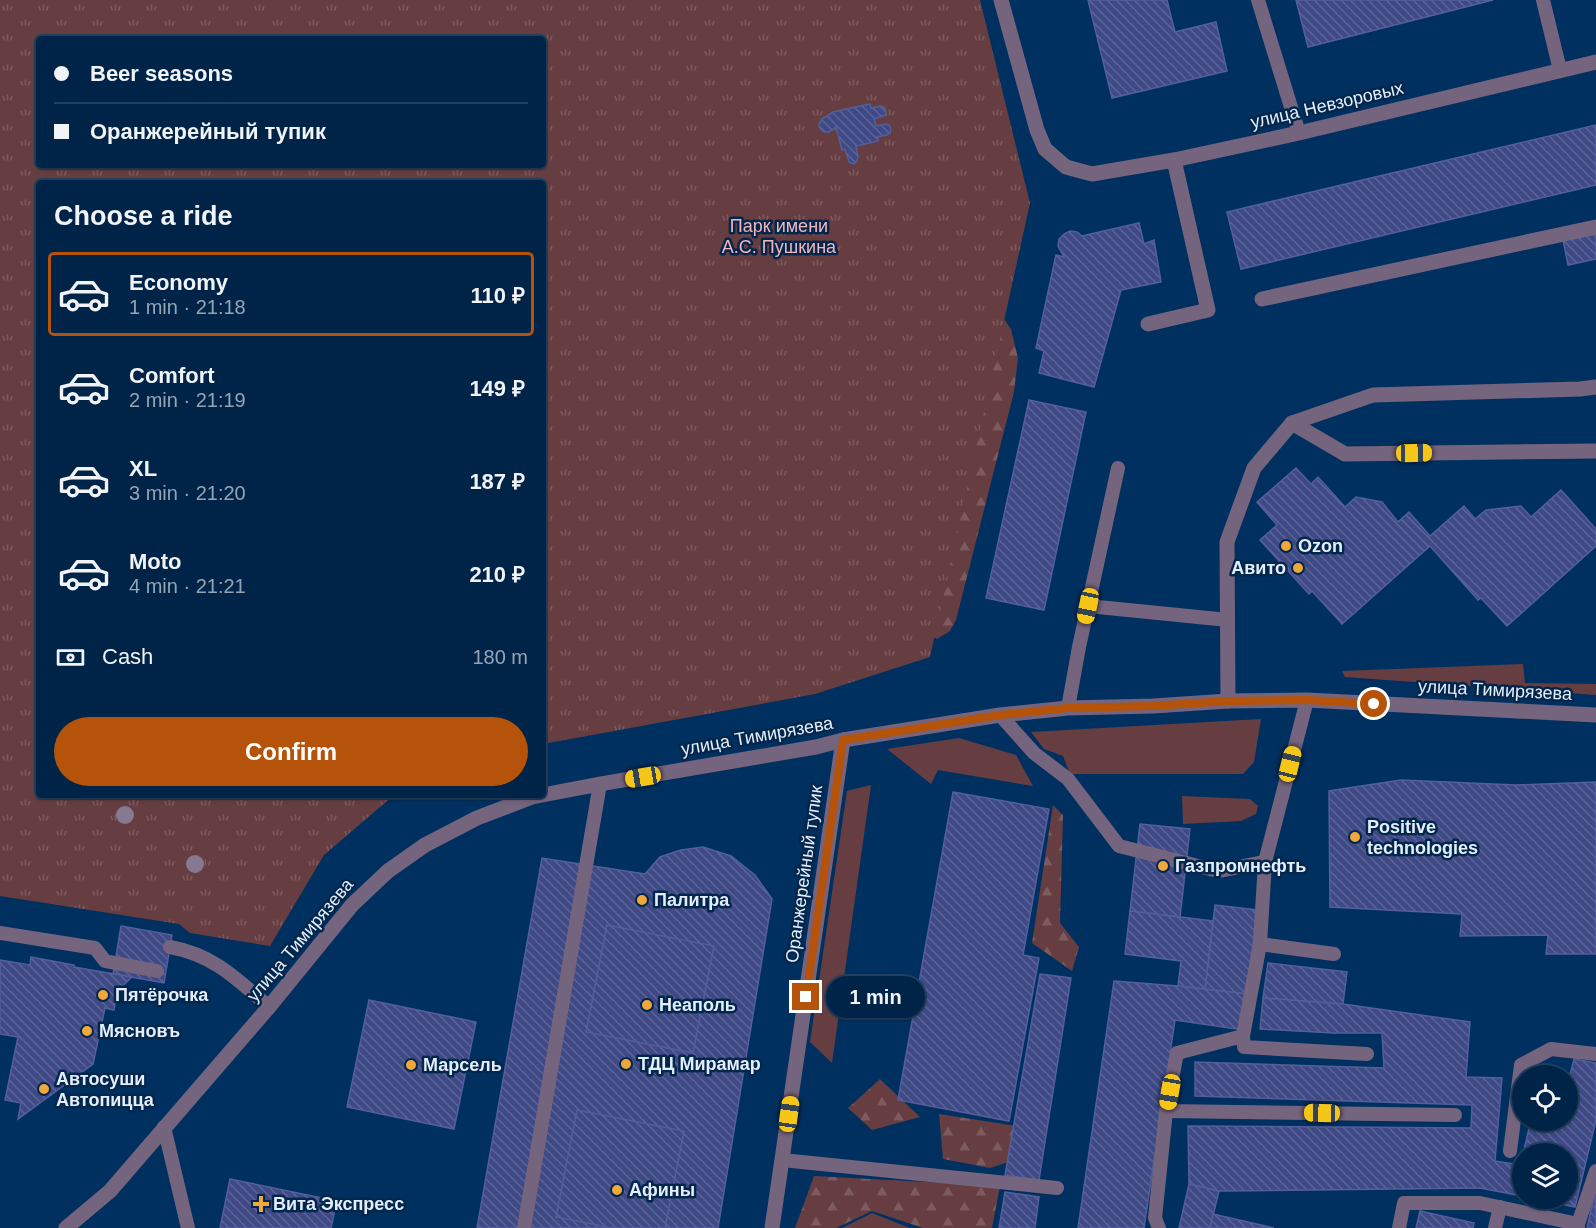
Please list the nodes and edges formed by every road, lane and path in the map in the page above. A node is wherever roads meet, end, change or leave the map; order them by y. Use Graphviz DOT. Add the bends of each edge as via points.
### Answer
graph roads {
  1 [pos="1001,0"];
  2 [pos="1258,0"];
  3 [pos="1543,0"];
  4 [pos="1596,62"];
  5 [pos="1560,70"];
  6 [pos="1299,133"];
  7 [pos="1174,160"];
  8 [pos="1596,227"];
  9 [pos="1262,299"];
  10 [pos="1148,324"];
  11 [pos="1596,387"];
  12 [pos="1292,423"];
  13 [pos="1596,451"];
  14 [pos="1118,468"];
  15 [pos="1088,606"];
  16 [pos="1228,620"];
  17 [pos="1308,700"];
  18 [pos="1228,701"];
  19 [pos="1068,708"];
  20 [pos="1000,715"];
  21 [pos="1596,715"];
  22 [pos="843,740"];
  23 [pos="600,784"];
  24 [pos="546,793"];
  25 [pos="526,798"];
  26 [pos="1265,862"];
  27 [pos="0,933"];
  28 [pos="1260,944"];
  29 [pos="170,947"];
  30 [pos="1334,954"];
  31 [pos="157,971"];
  32 [pos="269,1007"];
  33 [pos="1243,1036"];
  34 [pos="1367,1054"];
  35 [pos="1596,1054"];
  36 [pos="1166,1111"];
  37 [pos="1455,1115"];
  38 [pos="164,1127"];
  39 [pos="1510,1151"];
  40 [pos="782,1160"];
  41 [pos="1596,1171"];
  42 [pos="1057,1188"];
  43 [pos="1500,1207"];
  44 [pos="1578,1226"];
  45 [pos="66,1228"];
  46 [pos="188,1228"];
  47 [pos="524,1228"];
  48 [pos="772,1228"];
  49 [pos="1159,1228"];
  50 [pos="1399,1228"];
  51 [pos="1495,1228"];
  1 -- 7 [label="street, улица Невзоровых" via="1037,130 1046,149 1066,167 1092,174"];
  2 -- 6 [label="lane"];
  3 -- 5 [label="lane"];
  4 -- 5 [label="street, улица Невзоровых"];
  5 -- 6 [label="street, улица Невзоровых"];
  6 -- 7 [label="street, улица Невзоровых"];
  7 -- 10 [label="street" via="1208,310"];
  8 -- 9 [label="street"];
  11 -- 12 [label="street" via="1373,395"];
  12 -- 13 [label="street" via="1345,454"];
  12 -- 16 [label="street" via="1254,468 1227,542"];
  14 -- 15 [label="lane"];
  15 -- 16 [label="lane"];
  15 -- 19 [label="lane"];
  16 -- 18 [label="street"];
  17 -- 18 [label="street, улица Тимирязева"];
  17 -- 21 [label="street, улица Тимирязева"];
  17 -- 26 [label="lane"];
  18 -- 19 [label="street, улица Тимирязева"];
  19 -- 20 [label="street, улица Тимирязева"];
  20 -- 22 [label="street, улица Тимирязева"];
  20 -- 26 [label="lane" via="1034,753 1068,779 1119,846 1218,871"];
  22 -- 23 [label="street, улица Тимирязева"];
  22 -- 40 [label="street, Оранжерейный тупик"];
  23 -- 24 [label="street, улица Тимирязева"];
  23 -- 47 [label="lane"];
  25 -- 32 [label="street, улица Тимирязева" via="425,845 388,871 352,905"];
  26 -- 28 [label="lane"];
  27 -- 31 [label="lane" via="95,948 105,961"];
  28 -- 30 [label="lane"];
  28 -- 33 [label="lane"];
  29 -- 32 [label="lane" via="221,966"];
  32 -- 38 [label="street, улица Тимирязева"];
  33 -- 34 [label="lane" via="1244,1047"];
  33 -- 36 [label="lane" via="1177,1053"];
  35 -- 39 [label="lane" via="1551,1049 1521,1065"];
  36 -- 37 [label="lane"];
  36 -- 49 [label="lane" via="1155,1218"];
  38 -- 45 [label="street, улица Тимирязева" via="110,1191"];
  38 -- 46 [label="lane"];
  40 -- 42 [label="lane"];
  40 -- 48 [label="street, Оранжерейный тупик"];
  41 -- 44 [label="lane"];
  43 -- 44 [label="lane"];
  43 -- 50 [label="lane" via="1480,1203 1404,1203"];
  43 -- 51 [label="lane"];
}
